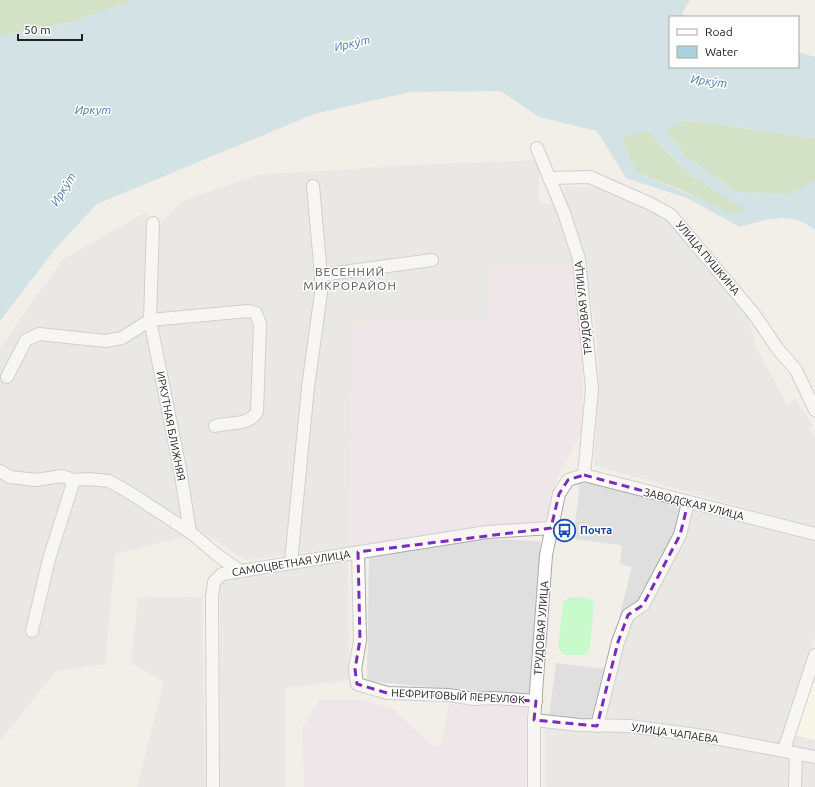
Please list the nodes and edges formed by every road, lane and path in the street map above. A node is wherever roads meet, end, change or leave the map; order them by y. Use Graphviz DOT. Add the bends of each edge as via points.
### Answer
graph roads {
  1 [pos="537,148"];
  2 [pos="549,178"];
  3 [pos="313,186"];
  4 [pos="153,222"];
  5 [pos="432,260"];
  6 [pos="321,275"];
  7 [pos="150,320"];
  8 [pos="7,377"];
  9 [pos="815,410"];
  10 [pos="215,426"];
  11 [pos="0,471"];
  12 [pos="579,476"];
  13 [pos="74,480"];
  14 [pos="688,503"];
  15 [pos="551,528"];
  16 [pos="190,532"];
  17 [pos="815,534"];
  18 [pos="358,552"];
  19 [pos="291,562"];
  20 [pos="240,571"];
  21 [pos="32,631"];
  22 [pos="815,655"];
  23 [pos="536,701"];
  24 [pos="534,720"];
  25 [pos="597,726"];
  26 [pos="790,752"];
  27 [pos="815,757"];
  28 [pos="213,787"];
  29 [pos="534,787"];
  30 [pos="795,787"];
  1 -- 2 [label="street, ТРУДОВАЯ УЛИЦА"];
  2 -- 9 [label="street, УЛИЦА ПУШКИНА" via="590,177 671,215 754,314 796,370"];
  2 -- 12 [label="street, ТРУДОВАЯ УЛИЦА" via="579,259 592,389"];
  3 -- 6 [label="street"];
  4 -- 7 [label="street, ИРКУТНАЯ БЛИЖНЯЯ"];
  5 -- 6 [label="street"];
  6 -- 19 [label="street"];
  7 -- 8 [label="street" via="122,338 106,341 38,334 26,340"];
  7 -- 10 [label="street" via="248,311 256,314 260,324 257,412 253,418 239,423"];
  7 -- 16 [label="street, ИРКУТНАЯ БЛИЖНЯЯ"];
  11 -- 13 [label="street" via="10,477 36,480 62,476"];
  12 -- 14 [label="street, ЗАВОДСКАЯ УЛИЦА"];
  12 -- 15 [label="street, ТРУДОВАЯ УЛИЦА" via="568,480 559,494"];
  13 -- 16 [label="street" via="109,482"];
  13 -- 21 [label="street" via="48,560"];
  14 -- 17 [label="street, ЗАВОДСКАЯ УЛИЦА"];
  14 -- 25 [label="street" via="680,535 643,605 628,615 618,642"];
  15 -- 18 [label="street, САМОЦВЕТНАЯ УЛИЦА" via="487,532"];
  15 -- 23 [label="street, ТРУДОВАЯ УЛИЦА" via="546,556"];
  16 -- 20 [label="street"];
  18 -- 19 [label="street, САМОЦВЕТНАЯ УЛИЦА"];
  18 -- 23 [label="street, НЕФРИТОВЫЙ ПЕРЕУЛОК" via="360,640 355,669 356,684 387,693 448,695 474,700 494,698"];
  19 -- 20 [label="street, САМОЦВЕТНАЯ УЛИЦА"];
  20 -- 28 [label="street, САМОЦВЕТНАЯ УЛИЦА" via="222,574 214,582 213,589"];
  22 -- 26 [label="street"];
  23 -- 24 [label="street, ТРУДОВАЯ УЛИЦА"];
  24 -- 25 [label="street, УЛИЦА ЧАПАЕВА"];
  24 -- 29 [label="street, ТРУДОВАЯ УЛИЦА"];
  25 -- 26 [label="street, УЛИЦА ЧАПАЕВА" via="630,726"];
  26 -- 27 [label="street, УЛИЦА ЧАПАЕВА"];
  26 -- 30 [label="street"];
}
